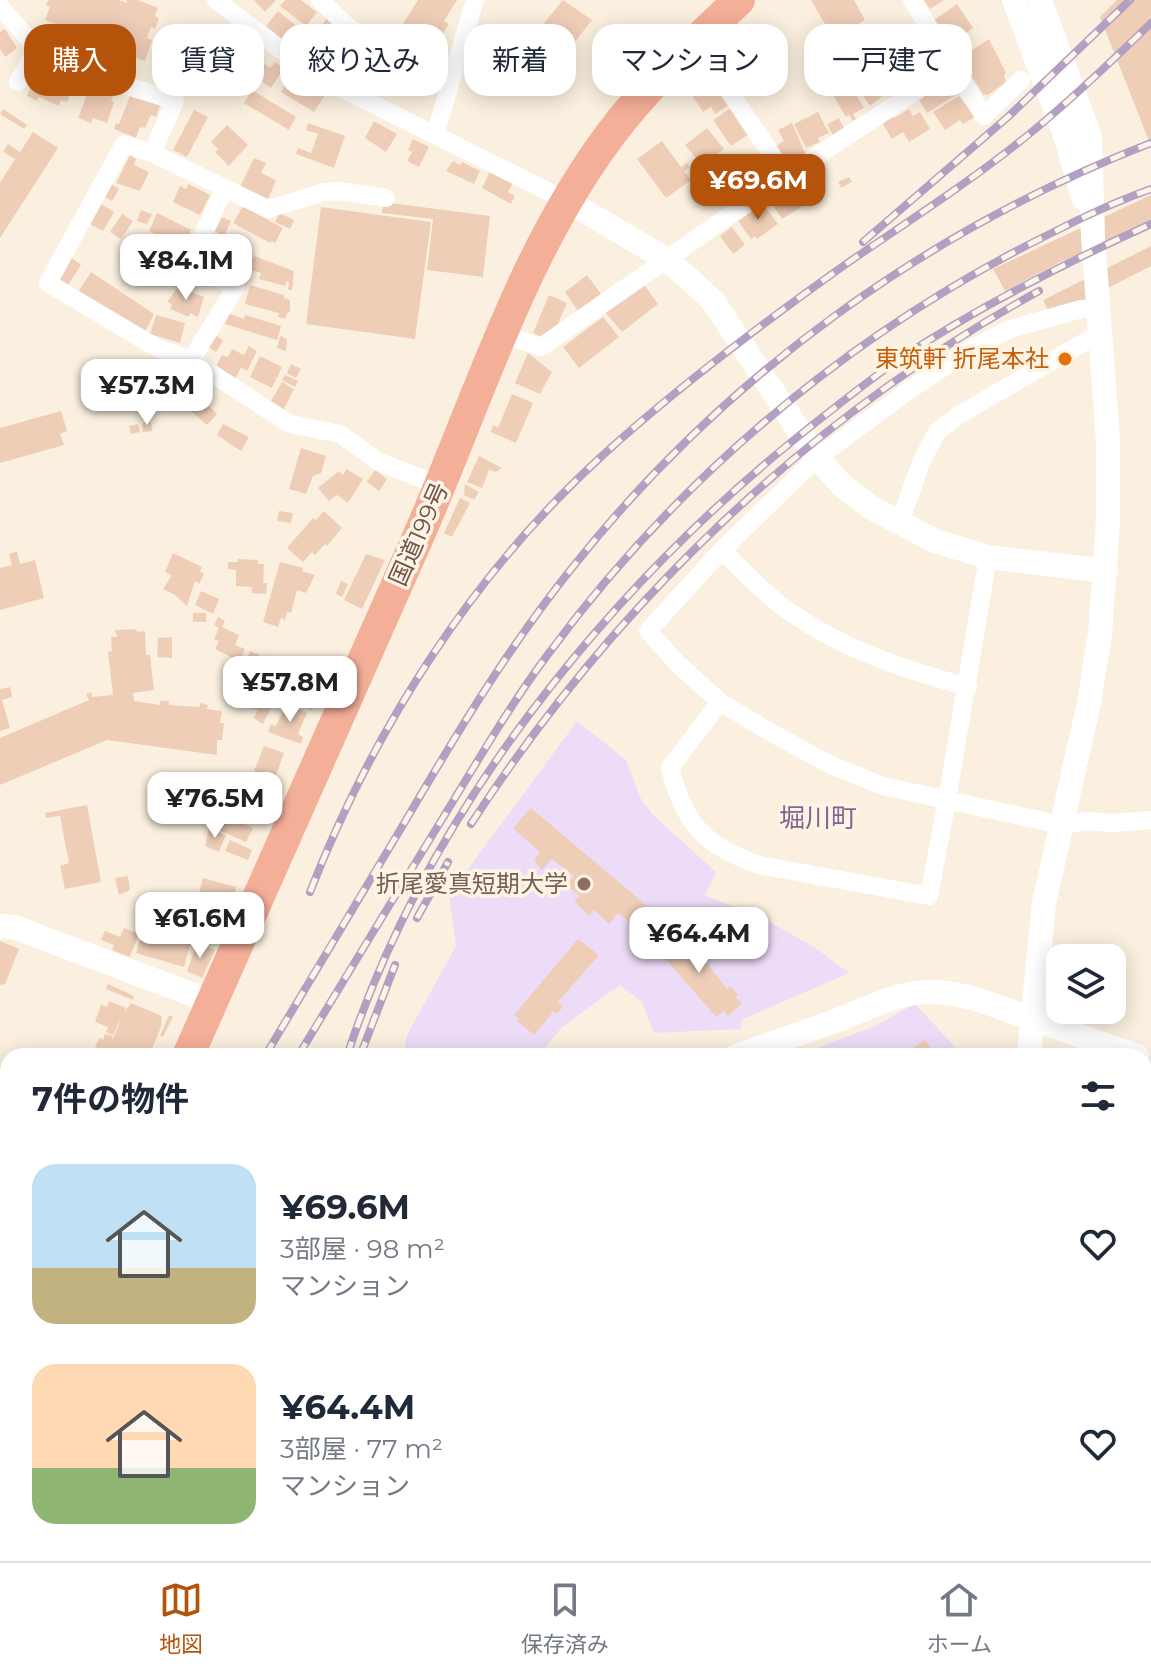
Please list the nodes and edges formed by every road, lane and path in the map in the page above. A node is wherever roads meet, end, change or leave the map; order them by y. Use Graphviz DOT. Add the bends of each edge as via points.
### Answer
graph roads {
  1 [pos="216,0"];
  2 [pos="320,0"];
  3 [pos="475,0"];
  4 [pos="739,0"];
  5 [pos="760,0"];
  6 [pos="912,0"];
  7 [pos="1014,0"];
  8 [pos="1040,0"];
  9 [pos="0,6"];
  10 [pos="714,24"];
  11 [pos="723,24"];
  12 [pos="927,24"];
  13 [pos="24,34"];
  14 [pos="455,68"];
  15 [pos="24,72"];
  16 [pos="1021,80"];
  17 [pos="18,82"];
  18 [pos="136,89"];
  19 [pos="643,96"];
  20 [pos="732,96"];
  21 [pos="909,96"];
  22 [pos="971,96"];
  23 [pos="435,135"];
  24 [pos="152,153"];
  25 [pos="786,176"];
  26 [pos="224,190"];
  27 [pos="386,198"];
  28 [pos="567,201"];
  29 [pos="1093,237"];
  30 [pos="668,260"];
  31 [pos="1098,308"];
  32 [pos="1100,333"];
  33 [pos="501,334"];
  34 [pos="191,360"];
  35 [pos="817,458"];
  36 [pos="441,486"];
  37 [pos="900,523"];
  38 [pos="722,550"];
  39 [pos="988,557"];
  40 [pos="1106,571"];
  41 [pos="968,687"];
  42 [pos="720,702"];
  43 [pos="947,800"];
  44 [pos="1151,820"];
  45 [pos="1062,825"];
  46 [pos="0,926"];
  47 [pos="212,1002"];
  48 [pos="1032,1018"];
  49 [pos="192,1048"];
  50 [pos="758,1048"];
  51 [pos="1030,1048"];
  52 [pos="1115,1048"];
  1 -- 23 [label="street" via="333,83"];
  2 -- 14 [label="street" via="380,47"];
  3 -- 14 [label="street"];
  4 -- 10 [label="highway, 国道199号"];
  5 -- 11 [label="highway, 国道199号"];
  6 -- 12 [label="street"];
  7 -- 29 [label="street" via="1067,141"];
  8 -- 29 [label="street" via="1090,137"];
  9 -- 13 [label="street"];
  14 -- 23 [label="street"];
  15 -- 17 [label="street"];
  16 -- 22 [label="street" via="984,116"];
  18 -- 24 [label="street" via="175,101"];
  19 -- 28 [label="highway, 国道199号" via="610,135"];
  20 -- 25 [label="street"];
  21 -- 25 [label="street"];
  23 -- 28 [label="street"];
  24 -- 26 [label="street"];
  24 -- 34 [label="street" via="124,144 48,283 157,348"];
  25 -- 30 [label="street"];
  26 -- 27 [label="street" via="268,209 324,192"];
  26 -- 34 [label="street" via="189,264 236,287"];
  28 -- 30 [label="street"];
  28 -- 33 [label="highway, 国道199号" via="529,268"];
  29 -- 31 [label="street"];
  30 -- 33 [label="street" via="541,347"];
  30 -- 35 [label="street" via="713,301"];
  31 -- 32 [label="street"];
  31 -- 35 [label="street" via="1010,329 974,347"];
  32 -- 37 [label="street" via="937,432"];
  32 -- 40 [label="street" via="1108,441"];
  33 -- 36 [label="highway, 国道199号"];
  34 -- 36 [label="street" via="290,424 340,434 379,462"];
  35 -- 37 [label="street" via="870,507"];
  35 -- 38 [label="street"];
  36 -- 47 [label="highway, 国道199号"];
  37 -- 39 [label="street" via="935,541"];
  38 -- 41 [label="street" via="794,615 839,642"];
  38 -- 42 [label="street" via="648,631"];
  39 -- 40 [label="street"];
  39 -- 41 [label="street"];
  40 -- 45 [label="street" via="1091,689"];
  41 -- 43 [label="street"];
  42 -- 43 [label="street" via="829,764 883,786"];
  42 -- 43 [label="street" via="670,768 688,817 715,845 737,858 929,896"];
  43 -- 45 [label="street"];
  44 -- 45 [label="street"];
  45 -- 48 [label="street" via="1044,903"];
  46 -- 47 [label="street"];
  47 -- 49 [label="highway, 国道199号"];
  48 -- 50 [label="street" via="953,992 926,990 884,999"];
  48 -- 51 [label="street"];
  48 -- 52 [label="street"];
}
